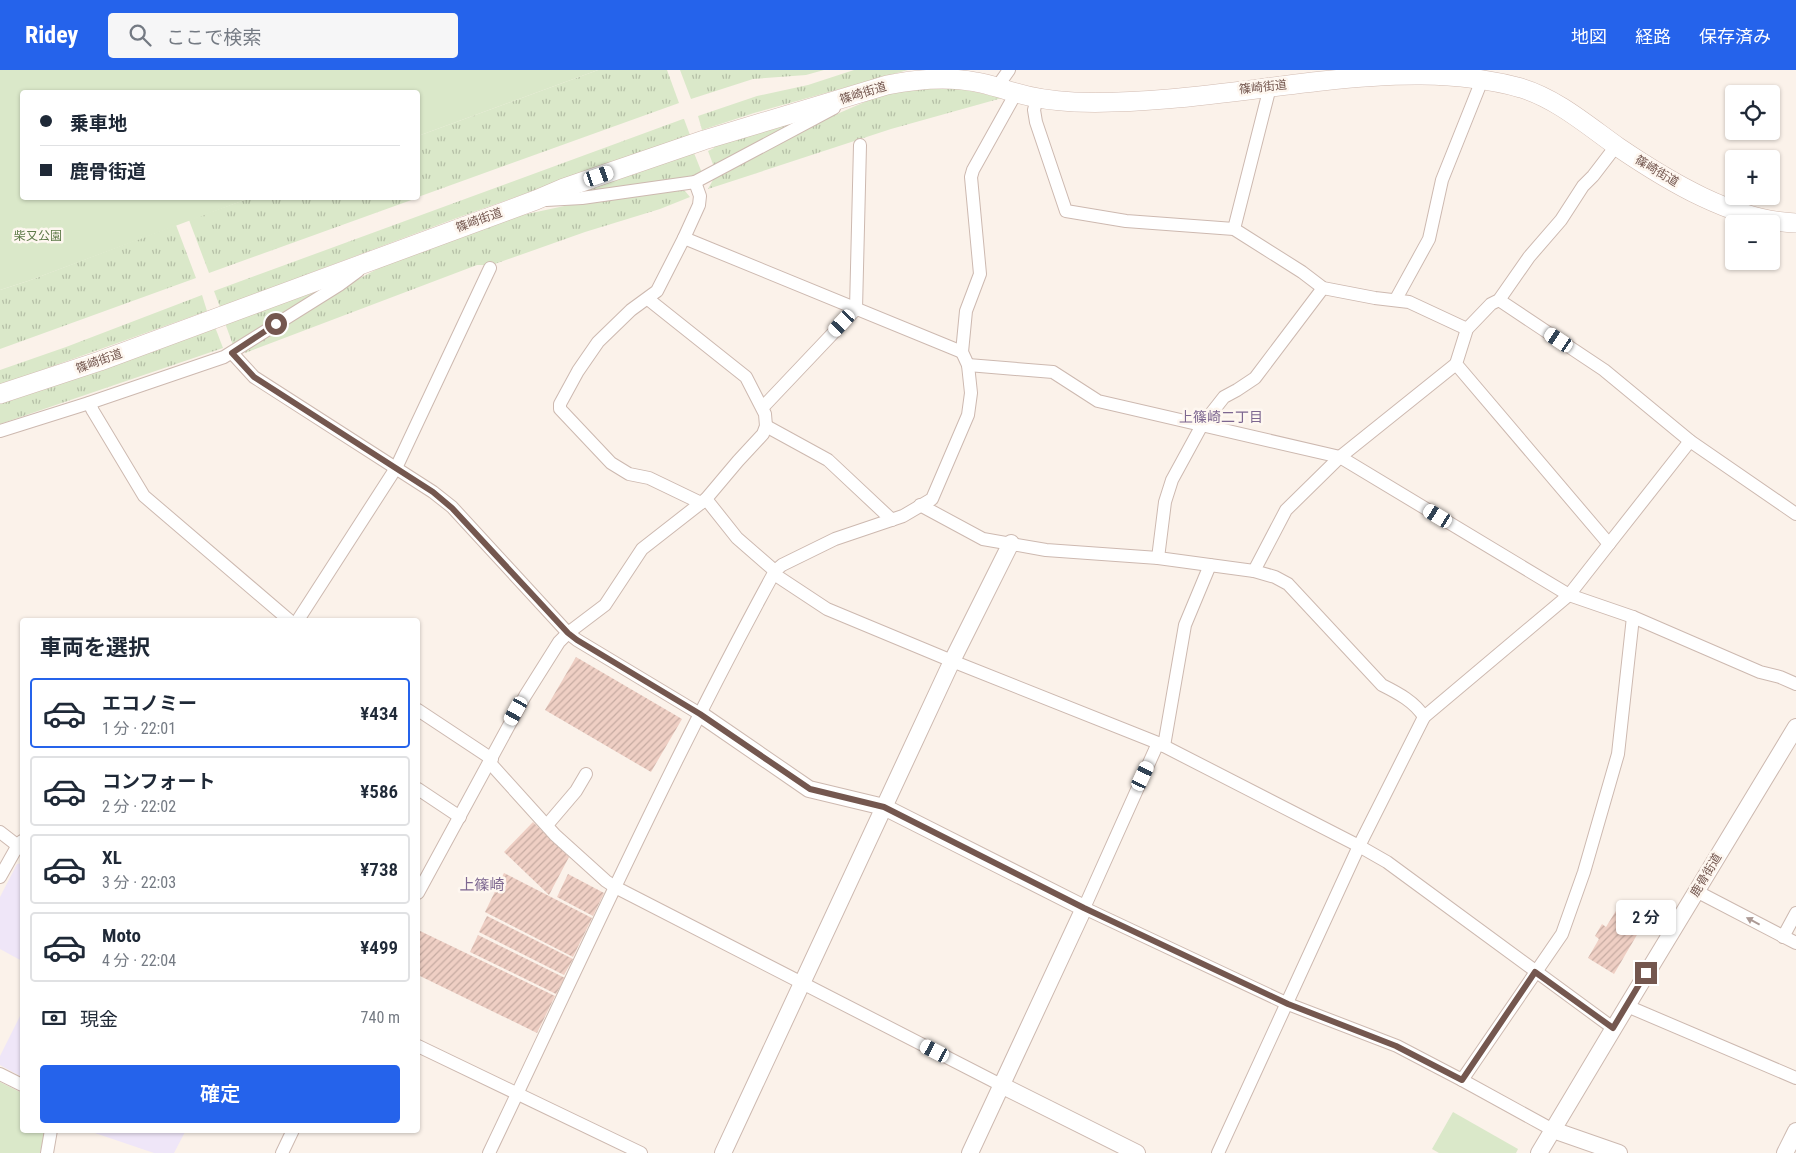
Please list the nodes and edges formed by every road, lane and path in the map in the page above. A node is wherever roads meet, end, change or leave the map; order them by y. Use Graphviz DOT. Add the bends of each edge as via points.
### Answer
graph roads {
  1 [pos="1009,70"];
  2 [pos="1482,80"];
  3 [pos="997,87"];
  4 [pos="1270,87"];
  5 [pos="862,92"];
  6 [pos="1016,93"];
  7 [pos="1037,98"];
  8 [pos="860,145"];
  9 [pos="1616,146"];
  10 [pos="695,182"];
  11 [pos="536,200"];
  12 [pos="1796,223"];
  13 [pos="1234,229"];
  14 [pos="684,238"];
  15 [pos="371,260"];
  16 [pos="490,268"];
  17 [pos="1323,288"];
  18 [pos="648,299"];
  19 [pos="1396,300"];
  20 [pos="1499,300"];
  21 [pos="856,309"];
  22 [pos="1467,329"];
  23 [pos="962,352"];
  24 [pos="232,353"];
  25 [pos="1456,364"];
  26 [pos="968,365"];
  27 [pos="0,394"];
  28 [pos="89,403"];
  29 [pos="763,407"];
  30 [pos="1202,425"];
  31 [pos="766,426"];
  32 [pos="0,431"];
  33 [pos="1690,441"];
  34 [pos="1340,457"];
  35 [pos="396,468"];
  36 [pos="704,501"];
  37 [pos="920,505"];
  38 [pos="1796,514"];
  39 [pos="892,520"];
  40 [pos="1010,543"];
  41 [pos="1609,544"];
  42 [pos="1158,558"];
  43 [pos="1210,564"];
  44 [pos="1254,571"];
  45 [pos="775,573"];
  46 [pos="1569,595"];
  47 [pos="1633,617"];
  48 [pos="287,618"];
  49 [pos="299,618"];
  50 [pos="568,633"];
  51 [pos="952,661"];
  52 [pos="1796,684"];
  53 [pos="420,711"];
  54 [pos="700,714"];
  55 [pos="1424,717"];
  56 [pos="1796,727"];
  57 [pos="1161,745"];
  58 [pos="491,761"];
  59 [pos="586,774"];
  60 [pos="420,790"];
  61 [pos="884,807"];
  62 [pos="460,817"];
  63 [pos="546,825"];
  64 [pos="0,832"];
  65 [pos="20,844"];
  66 [pos="20,846"];
  67 [pos="1359,846"];
  68 [pos="0,876"];
  69 [pos="615,887"];
  70 [pos="420,889"];
  71 [pos="1696,891"];
  72 [pos="1084,908"];
  73 [pos="1796,913"];
  74 [pos="1783,937"];
  75 [pos="1796,943"];
  76 [pos="1535,972"];
  77 [pos="802,983"];
  78 [pos="1288,1004"];
  79 [pos="1626,1006"];
  80 [pos="1613,1028"];
  81 [pos="420,1047"];
  82 [pos="0,1074"];
  83 [pos="1796,1078"];
  84 [pos="1462,1080"];
  85 [pos="20,1084"];
  86 [pos="1001,1085"];
  87 [pos="518,1093"];
  88 [pos="1553,1130"];
  89 [pos="1796,1131"];
  90 [pos="50,1133"];
  91 [pos="292,1133"];
  92 [pos="47,1153"];
  93 [pos="282,1153"];
  94 [pos="489,1153"];
  95 [pos="642,1153"];
  96 [pos="723,1153"];
  97 [pos="970,1153"];
  98 [pos="1137,1153"];
  99 [pos="1218,1153"];
  100 [pos="1539,1153"];
  101 [pos="1619,1153"];
  102 [pos="1785,1153"];
  1 -- 3 [label="street"];
  2 -- 4 [label="main road, 篠崎街道" via="1446,75 1380,74"];
  2 -- 9 [label="main road, 篠崎街道" via="1519,87 1541,96 1564,108"];
  2 -- 19 [label="street" via="1442,180 1429,239"];
  3 -- 5 [label="main road, 篠崎街道" via="958,79 932,78 909,80"];
  3 -- 6 [label="main road, 篠崎街道"];
  4 -- 7 [label="main road, 篠崎街道" via="1142,101 1075,102"];
  4 -- 13 [label="street"];
  5 -- 10 [label="street"];
  5 -- 11 [label="main road, 篠崎街道" via="704,140"];
  6 -- 7 [label="main road, 篠崎街道"];
  6 -- 23 [label="street" via="971,177 980,274 966,311"];
  7 -- 13 [label="street" via="1036,122 1066,211 1126,221"];
  8 -- 21 [label="street"];
  9 -- 12 [label="main road, 篠崎街道" via="1671,181 1715,202 1766,219"];
  9 -- 20 [label="street"];
  10 -- 11 [label="street" via="582,198"];
  10 -- 14 [label="street" via="699,204"];
  11 -- 15 [label="main road, 篠崎街道"];
  13 -- 17 [label="street"];
  14 -- 18 [label="street" via="657,291"];
  14 -- 21 [label="street"];
  15 -- 24 [label="street" via="339,285"];
  15 -- 27 [label="main road, 篠崎街道" via="100,361"];
  16 -- 35 [label="street"];
  17 -- 19 [label="street"];
  17 -- 30 [label="street" via="1255,378 1224,396"];
  18 -- 29 [label="street" via="746,377"];
  18 -- 36 [label="street" via="631,310 598,342 578,371 560,409 611,463 629,474 649,478"];
  19 -- 22 [label="street" via="1409,302"];
  20 -- 22 [label="street"];
  20 -- 33 [label="street" via="1604,370"];
  21 -- 23 [label="street"];
  21 -- 29 [label="street"];
  22 -- 25 [label="street"];
  23 -- 26 [label="street"];
  24 -- 28 [label="street"];
  24 -- 35 [label="street" via="254,377"];
  25 -- 34 [label="street"];
  25 -- 41 [label="street"];
  26 -- 30 [label="street" via="1053,372 1098,402"];
  26 -- 37 [label="street" via="971,394 968,414 932,499"];
  28 -- 32 [label="street"];
  28 -- 48 [label="street" via="144,496"];
  29 -- 31 [label="street"];
  30 -- 34 [label="street"];
  30 -- 42 [label="street" via="1172,480 1165,502"];
  31 -- 36 [label="street" via="763,434"];
  31 -- 39 [label="street" via="828,460"];
  33 -- 38 [label="street"];
  33 -- 41 [label="street"];
  34 -- 44 [label="street" via="1286,510"];
  34 -- 46 [label="street"];
  35 -- 49 [label="street"];
  35 -- 50 [label="street" via="452,508"];
  36 -- 45 [label="street"];
  36 -- 50 [label="street" via="642,549 604,605"];
  37 -- 39 [label="street"];
  37 -- 40 [label="street" via="983,539"];
  39 -- 45 [label="street" via="835,539 782,565"];
  40 -- 42 [label="street" via="1046,550"];
  40 -- 51 [label="street"];
  41 -- 46 [label="street"];
  42 -- 43 [label="street"];
  43 -- 44 [label="street"];
  43 -- 57 [label="street" via="1185,625"];
  44 -- 55 [label="street" via="1288,584 1382,685 1398,693"];
  45 -- 51 [label="street" via="827,609"];
  45 -- 54 [label="street"];
  46 -- 47 [label="street"];
  46 -- 55 [label="street"];
  47 -- 52 [label="street" via="1760,672"];
  47 -- 76 [label="street" via="1618,754 1584,872 1562,934"];
  50 -- 54 [label="street"];
  50 -- 58 [label="street" via="525,696"];
  51 -- 57 [label="street"];
  51 -- 61 [label="street"];
  53 -- 58 [label="street"];
  54 -- 61 [label="street" via="810,789"];
  54 -- 69 [label="street"];
  55 -- 67 [label="street"];
  56 -- 71 [label="street, 鹿骨街道"];
  57 -- 67 [label="street"];
  57 -- 72 [label="street"];
  58 -- 62 [label="street"];
  58 -- 63 [label="street"];
  59 -- 63 [label="street" via="576,791"];
  60 -- 62 [label="street"];
  61 -- 72 [label="street"];
  61 -- 77 [label="street"];
  62 -- 70 [label="street"];
  63 -- 69 [label="street"];
  64 -- 65 [label="street"];
  66 -- 68 [label="street"];
  67 -- 76 [label="street" via="1387,862"];
  67 -- 78 [label="street"];
  69 -- 77 [label="street"];
  69 -- 87 [label="street"];
  74 -- 71 [label="street, one-way"];
  71 -- 79 [label="street, 鹿骨街道"];
  72 -- 78 [label="street"];
  72 -- 86 [label="street"];
  73 -- 74 [label="street"];
  74 -- 75 [label="street"];
  76 -- 80 [label="street"];
  76 -- 84 [label="street"];
  77 -- 86 [label="street"];
  77 -- 96 [label="street"];
  78 -- 84 [label="street" via="1396,1046"];
  78 -- 99 [label="street"];
  79 -- 80 [label="street, 鹿骨街道"];
  79 -- 83 [label="street"];
  80 -- 88 [label="street, 鹿骨街道"];
  81 -- 87 [label="street"];
  82 -- 85 [label="street"];
  84 -- 88 [label="street"];
  86 -- 97 [label="street"];
  86 -- 98 [label="street"];
  87 -- 94 [label="street"];
  87 -- 95 [label="street"];
  88 -- 100 [label="street, 鹿骨街道"];
  88 -- 101 [label="street"];
  89 -- 102 [label="street"];
  90 -- 92 [label="street"];
  91 -- 93 [label="street"];
}
